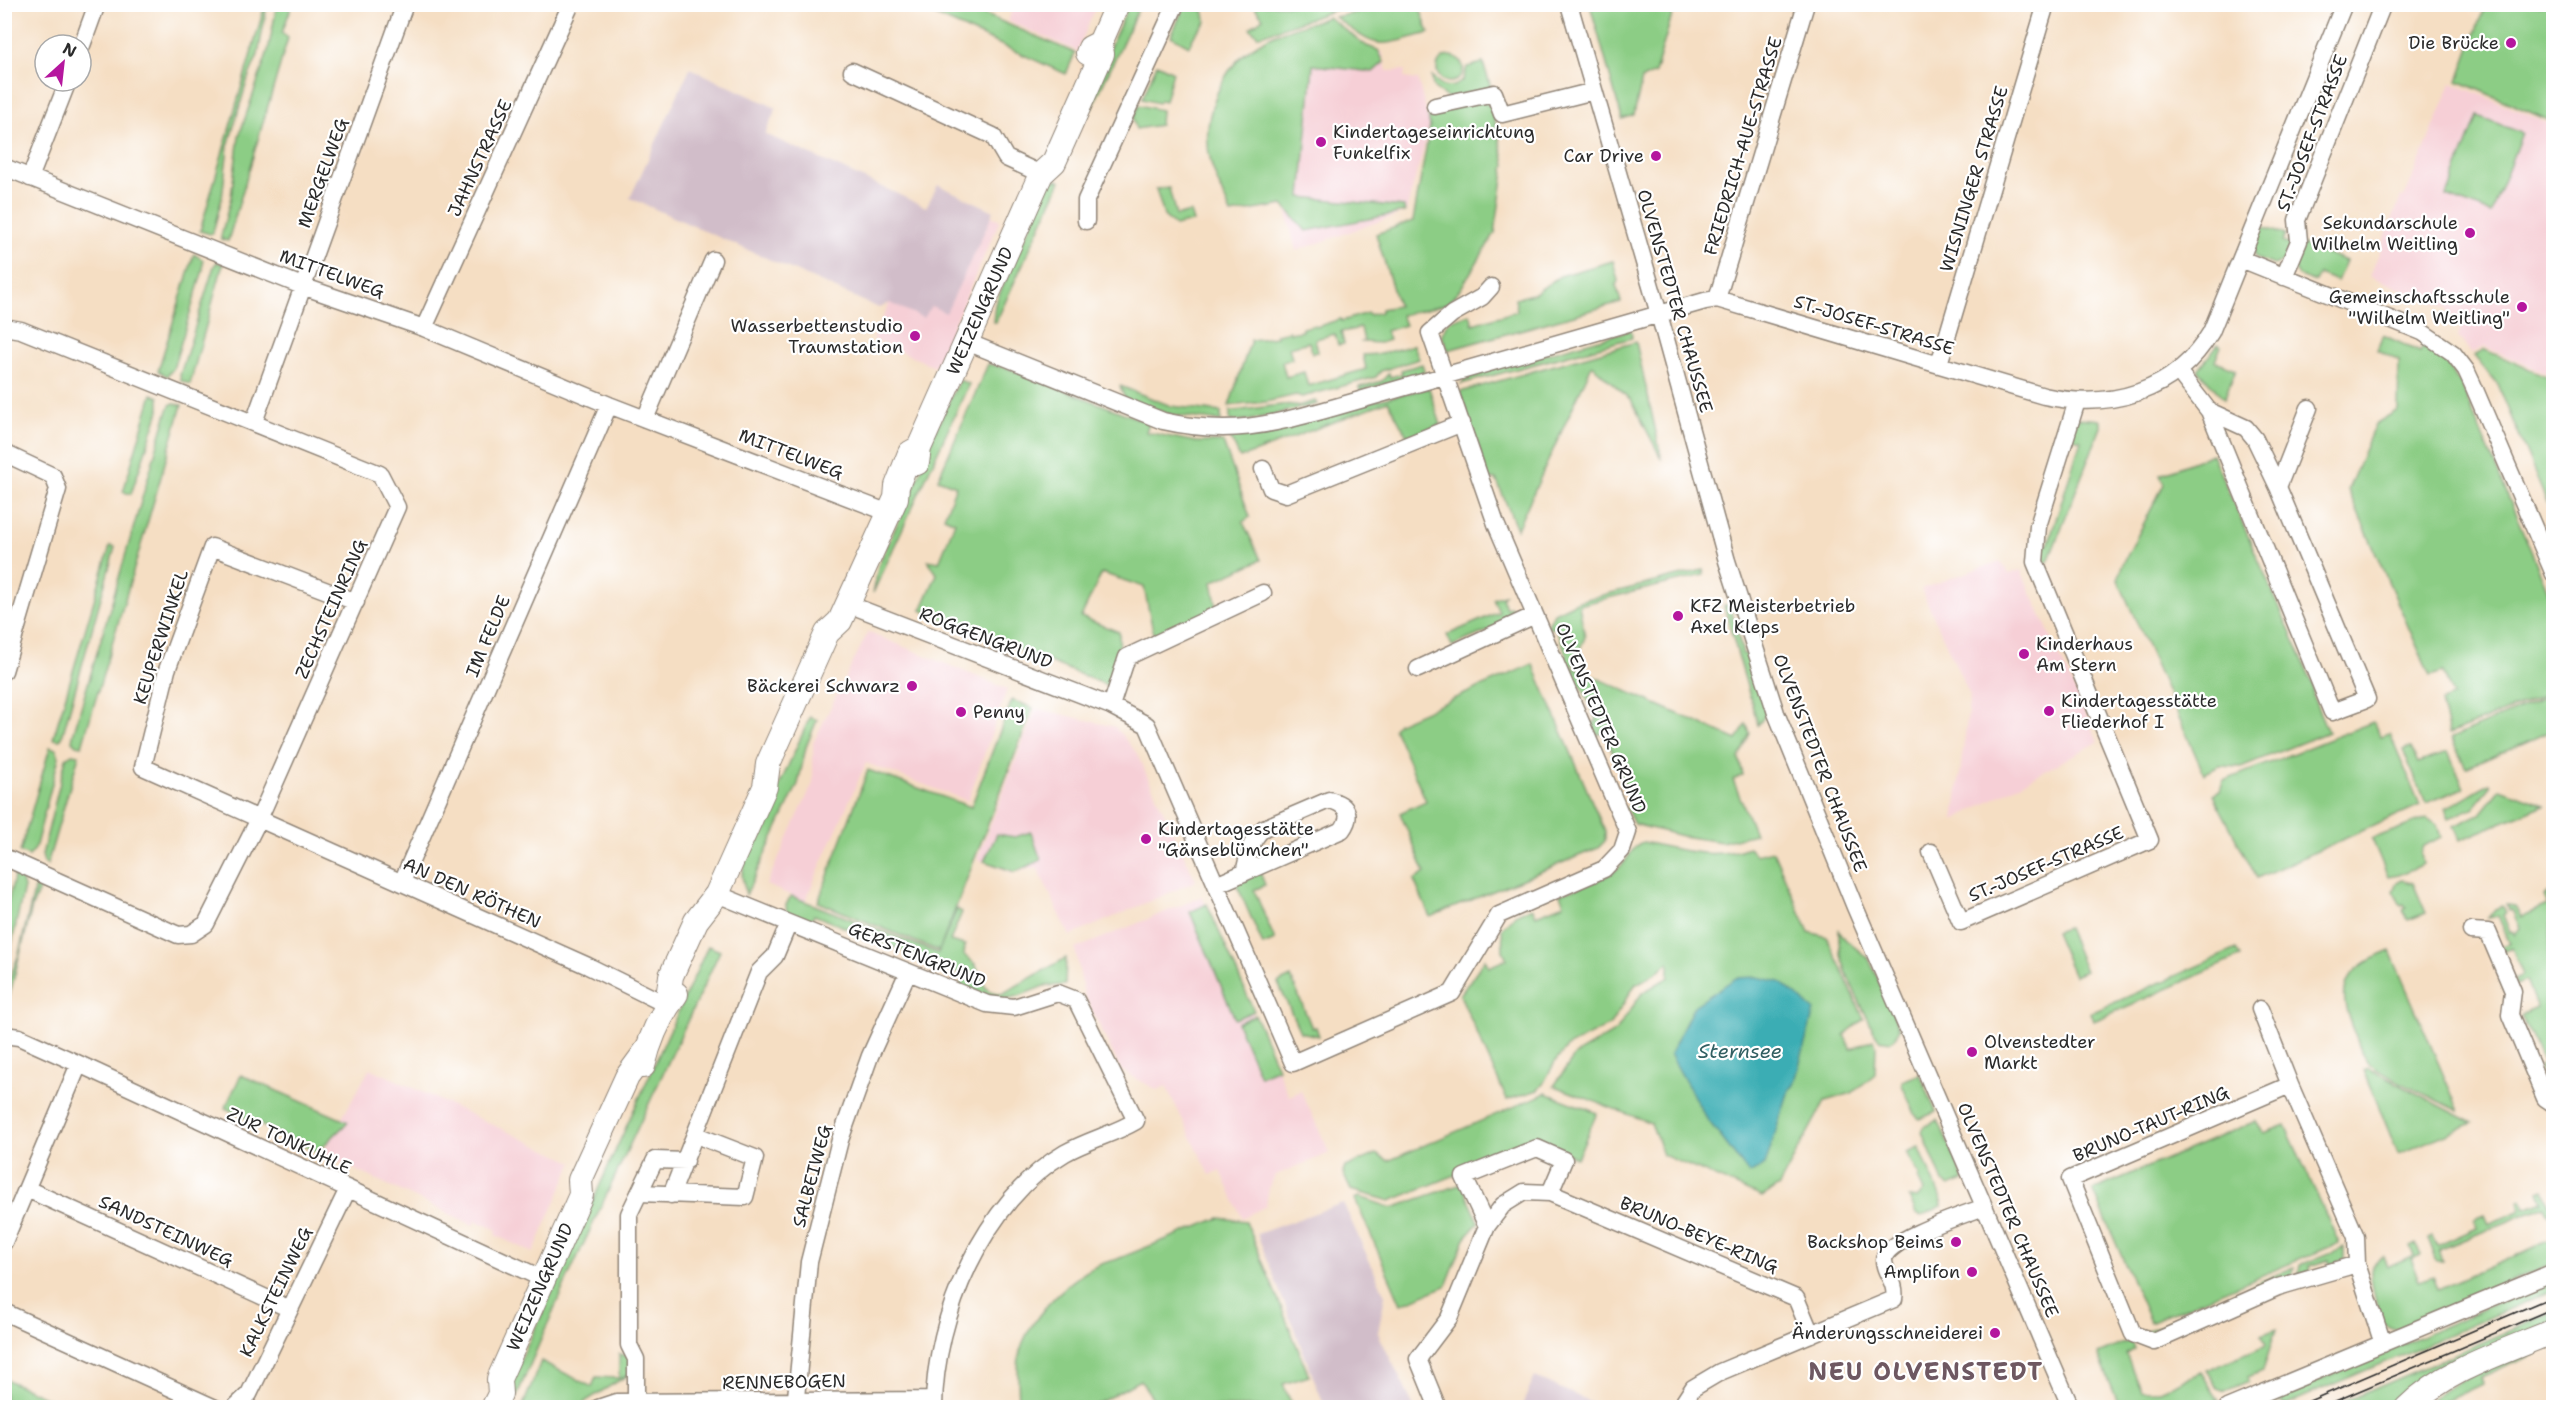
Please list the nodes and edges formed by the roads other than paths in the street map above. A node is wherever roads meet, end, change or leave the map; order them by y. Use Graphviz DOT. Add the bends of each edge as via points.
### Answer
graph roads {
  1 [pos="97,4"];
  2 [pos="405,4"];
  3 [pos="572,4"];
  4 [pos="1117,4"];
  5 [pos="1176,4"];
  6 [pos="1569,4"];
  7 [pos="1806,4"];
  8 [pos="2046,4"];
  9 [pos="2344,4"];
  10 [pos="2384,4"];
  11 [pos="86,33"];
  12 [pos="852,71"];
  13 [pos="1594,91"];
  14 [pos="63,93"];
  15 [pos="1435,106"];
  16 [pos="4,167"];
  17 [pos="1041,174"];
  18 [pos="30,177"];
  19 [pos="1086,221"];
  20 [pos="2241,259"];
  21 [pos="714,260"];
  22 [pos="2284,277"];
  23 [pos="302,286"];
  24 [pos="1491,287"];
  25 [pos="1717,299"];
  26 [pos="1659,314"];
  27 [pos="4,327"];
  28 [pos="424,328"];
  29 [pos="967,342"];
  30 [pos="1939,364"];
  31 [pos="2178,371"];
  32 [pos="1446,375"];
  33 [pos="2077,401"];
  34 [pos="609,405"];
  35 [pos="2309,408"];
  36 [pos="2209,411"];
  37 [pos="645,419"];
  38 [pos="254,422"];
  39 [pos="1462,423"];
  40 [pos="4,453"];
  41 [pos="1263,469"];
  42 [pos="2278,487"];
  43 [pos="893,505"];
  44 [pos="2553,574"];
  45 [pos="1263,594"];
  46 [pos="356,602"];
  47 [pos="844,613"];
  48 [pos="1535,615"];
  49 [pos="1418,669"];
  50 [pos="4,671"];
  51 [pos="1111,706"];
  52 [pos="259,819"];
  53 [pos="1931,852"];
  54 [pos="4,857"];
  55 [pos="1244,873"];
  56 [pos="402,882"];
  57 [pos="1216,885"];
  58 [pos="717,894"];
  59 [pos="788,925"];
  60 [pos="2471,931"];
  61 [pos="908,972"];
  62 [pos="667,1005"];
  63 [pos="2260,1009"];
  64 [pos="4,1026"];
  65 [pos="12,1036"];
  66 [pos="79,1064"];
  67 [pos="1293,1064"];
  68 [pos="2290,1085"];
  69 [pos="2553,1104"];
  70 [pos="696,1135"];
  71 [pos="686,1161"];
  72 [pos="27,1189"];
  73 [pos="348,1189"];
  74 [pos="639,1192"];
  75 [pos="1550,1192"];
  76 [pos="671,1195"];
  77 [pos="1984,1207"];
  78 [pos="1487,1226"];
  79 [pos="4,1242"];
  80 [pos="2357,1264"];
  81 [pos="2553,1272"];
  82 [pos="543,1278"];
  83 [pos="290,1309"];
  84 [pos="4,1312"];
  85 [pos="2553,1331"];
  86 [pos="1811,1334"];
  87 [pos="2383,1344"];
  88 [pos="499,1379"];
  89 [pos="636,1402"];
  90 [pos="934,1403"];
  91 [pos="795,1404"];
  92 [pos="653,1405"];
  93 [pos="216,1407"];
  94 [pos="234,1407"];
  95 [pos="477,1407"];
  96 [pos="493,1407"];
  97 [pos="598,1407"];
  98 [pos="1438,1407"];
  99 [pos="1680,1407"];
  100 [pos="2071,1407"];
  101 [pos="2227,1407"];
  102 [pos="2407,1407"];
  1 -- 11 [label="street"];
  2 -- 23 [label="street, MERGELWEG"];
  3 -- 28 [label="street, JAHNSTRASSE"];
  4 -- 17 [label="main road, WEIZENGRUND" via="1100,43 1090,48 1040,158"];
  5 -- 19 [label="street" via="1086,200"];
  6 -- 13 [label="street, OLVENSTEDTER CHAUSSEE"];
  7 -- 25 [label="street, FRIEDRICH-AUE-STRASSE"];
  8 -- 30 [label="street, WISNINGER STRASSE"];
  9 -- 20 [label="street, ST.-JOSEF-STRASSE"];
  10 -- 22 [label="street, ST.-JOSEF-STRASSE" via="2297,220 2299,241"];
  12 -- 17 [label="street" via="993,136 1006,158"];
  13 -- 15 [label="street" via="1502,114 1494,93"];
  13 -- 26 [label="street, OLVENSTEDTER CHAUSSEE"];
  14 -- 18 [label="street"];
  16 -- 18 [label="street, MITTELWEG"];
  17 -- 29 [label="main road, WEIZENGRUND"];
  18 -- 23 [label="street, MITTELWEG"];
  20 -- 22 [label="street"];
  20 -- 31 [label="street, ST.-JOSEF-STRASSE" via="2213,327 2202,346"];
  21 -- 37 [label="street"];
  22 -- 44 [label="street" via="2422,332 2453,353 2470,378"];
  23 -- 28 [label="street, MITTELWEG"];
  23 -- 38 [label="street, MERGELWEG"];
  24 -- 32 [label="street, OLVENSTEDTER GRUND" via="1430,333"];
  25 -- 26 [label="street, ST.-JOSEF-STRASSE"];
  25 -- 30 [label="street, ST.-JOSEF-STRASSE"];
  26 -- 32 [label="street"];
  26 -- 77 [label="street, OLVENSTEDTER CHAUSSEE" via="1727,561 1776,713"];
  27 -- 38 [label="street, ZECHSTEINRING" via="21,330"];
  28 -- 34 [label="street, MITTELWEG"];
  29 -- 32 [label="street" via="1143,414 1205,428 1268,425"];
  29 -- 43 [label="main road, WEIZENGRUND" via="919,448 910,453"];
  30 -- 33 [label="street, ST.-JOSEF-STRASSE" via="2044,396"];
  31 -- 33 [label="street, ST.-JOSEF-STRASSE" via="2121,398"];
  31 -- 36 [label="street"];
  32 -- 39 [label="street, OLVENSTEDTER GRUND"];
  33 -- 53 [label="street, ST.-JOSEF-STRASSE" via="2038,526 2035,562 2150,840 1961,922"];
  34 -- 37 [label="street, MITTELWEG"];
  34 -- 56 [label="street, IM FELDE"];
  35 -- 42 [label="street"];
  36 -- 42 [label="street" via="2251,433"];
  36 -- 42 [label="street" via="2332,712 2367,699"];
  37 -- 43 [label="street, MITTELWEG"];
  38 -- 46 [label="street, ZECHSTEINRING" via="380,474 397,507"];
  39 -- 41 [label="street" via="1286,494 1271,489"];
  39 -- 48 [label="street, OLVENSTEDTER GRUND" via="1496,524"];
  40 -- 50 [label="street" via="53,476 57,489"];
  43 -- 47 [label="main road, WEIZENGRUND"];
  45 -- 51 [label="street" via="1127,657"];
  46 -- 52 [label="street, ZECHSTEINRING"];
  46 -- 52 [label="street, KEUPERWINKEL" via="212,547 167,670 143,767"];
  47 -- 51 [label="street, ROGGENGRUND"];
  47 -- 58 [label="main road, WEIZENGRUND" via="826,633 768,764 765,787"];
  48 -- 49 [label="street, OLVENSTEDTER GRUND"];
  48 -- 67 [label="street, OLVENSTEDTER GRUND" via="1628,832 1622,850 1604,869 1499,915 1452,993"];
  51 -- 57 [label="street, ROGGENGRUND" via="1147,725"];
  52 -- 54 [label="street, ZECHSTEINRING" via="206,924 191,934 178,935"];
  52 -- 56 [label="street, AN DEN RÖTHEN"];
  55 -- 55 [label="street" via="1342,830 1347,823 1347,811 1340,802 1329,800 1264,828 1252,843"];
  55 -- 57 [label="street"];
  56 -- 62 [label="street, AN DEN RÖTHEN"];
  57 -- 67 [label="street, ROGGENGRUND"];
  58 -- 59 [label="street, GERSTENGRUND"];
  58 -- 62 [label="main road, WEIZENGRUND" via="696,921 671,976"];
  59 -- 61 [label="street, GERSTENGRUND"];
  59 -- 70 [label="street" via="775,956 759,972"];
  60 -- 69 [label="street" via="2488,932 2513,991 2510,1015 2545,1098"];
  61 -- 90 [label="street, GERSTENGRUND" via="987,1004 1014,1007 1058,993 1077,1000 1136,1121 1065,1153 1036,1175 977,1247 956,1290 940,1343"];
  61 -- 91 [label="street, SALBEIWEG" via="870,1056 840,1140 809,1262"];
  62 -- 82 [label="main road, WEIZENGRUND" via="646,1051 622,1087 580,1180 581,1195"];
  63 -- 68 [label="street"];
  64 -- 65 [label="street, ZUR TONKUHLE"];
  65 -- 66 [label="street, ZUR TONKUHLE"];
  66 -- 72 [label="street"];
  66 -- 73 [label="street, ZUR TONKUHLE"];
  68 -- 80 [label="street" via="2356,1237"];
  68 -- 80 [label="street, BRUNO-TAUT-RING" via="2070,1179 2133,1334 2154,1342 2278,1287"];
  70 -- 71 [label="street"];
  70 -- 76 [label="street" via="755,1158 745,1197"];
  71 -- 74 [label="street" via="655,1160"];
  71 -- 76 [label="street"];
  72 -- 79 [label="street"];
  72 -- 83 [label="street, SANDSTEINWEG"];
  73 -- 82 [label="street, ZUR TONKUHLE"];
  73 -- 83 [label="street, KALKSTEINWEG"];
  74 -- 76 [label="street"];
  74 -- 89 [label="street" via="629,1214 629,1345 636,1359"];
  75 -- 78 [label="street, BRUNO-BEYE-RING" via="1524,1192 1503,1205"];
  75 -- 78 [label="street" via="1564,1160 1537,1148 1464,1178"];
  75 -- 86 [label="street, BRUNO-BEYE-RING" via="1796,1298"];
  77 -- 86 [label="street" via="1895,1243 1884,1256 1896,1289 1894,1299"];
  77 -- 100 [label="street, OLVENSTEDTER CHAUSSEE"];
  78 -- 98 [label="street, BRUNO-BEYE-RING" via="1449,1318 1419,1359"];
  80 -- 87 [label="street"];
  81 -- 87 [label="street"];
  82 -- 88 [label="main road, WEIZENGRUND"];
  83 -- 94 [label="street, KALKSTEINWEG" via="249,1394"];
  84 -- 93 [label="street"];
  85 -- 102 [label="main road" via="2450,1376"];
  86 -- 99 [label="street" via="1720,1372 1693,1389"];
  87 -- 101 [label="street"];
  88 -- 95 [label="main road, WEIZENGRUND" via="486,1388"];
  88 -- 96 [label="main road, WEIZENGRUND" via="500,1394"];
  89 -- 92 [label="street, RENNEBOGEN"];
  89 -- 97 [label="street, RENNEBOGEN"];
  90 -- 91 [label="street, RENNEBOGEN"];
  91 -- 92 [label="street, RENNEBOGEN"];
}
